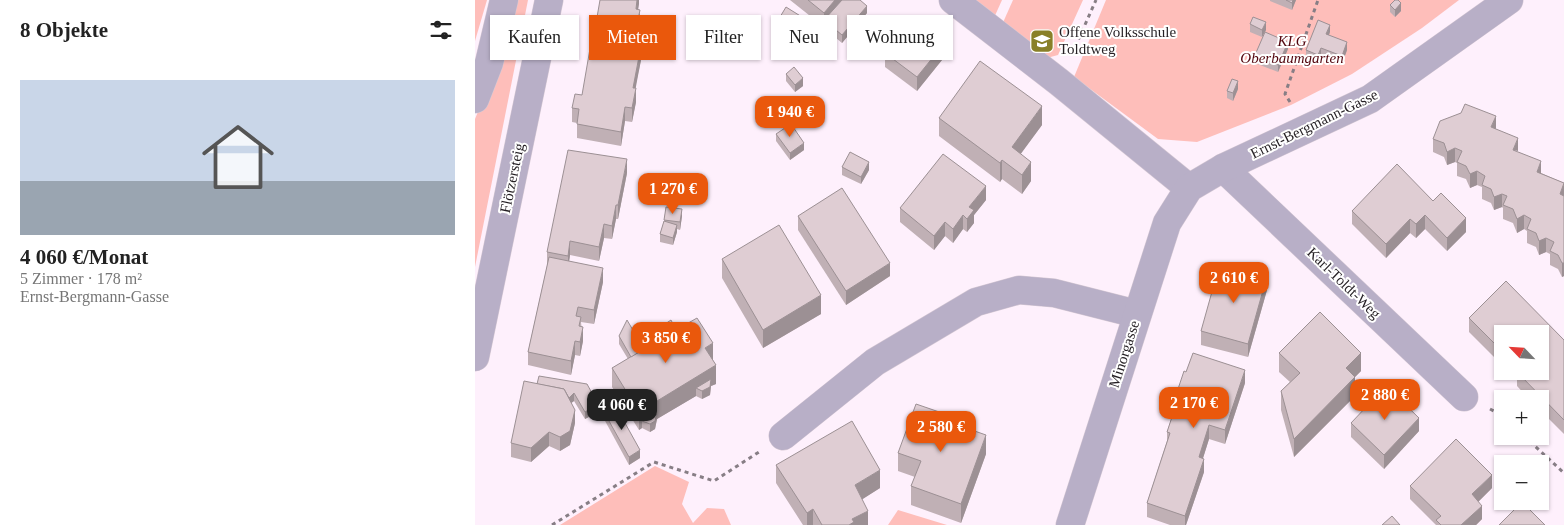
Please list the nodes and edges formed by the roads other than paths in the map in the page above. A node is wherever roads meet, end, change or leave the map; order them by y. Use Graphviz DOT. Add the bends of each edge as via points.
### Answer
graph roads {
  1 [pos="504,0"];
  2 [pos="549,0"];
  3 [pos="953,0"];
  4 [pos="1509,0"];
  5 [pos="475,99"];
  6 [pos="1223,168"];
  7 [pos="1189,188"];
  8 [pos="1137,314"];
  9 [pos="475,357"];
  10 [pos="1464,397"];
  11 [pos="783,436"];
  12 [pos="1070,525"];
  1 -- 5 [label="street" via="489,63"];
  2 -- 9 [label="street, Flötzersteig"];
  3 -- 7 [label="street"];
  4 -- 6 [label="street, Ernst-Bergmann-Gasse" via="1370,99"];
  6 -- 7 [label="street, Ernst-Bergmann-Gasse"];
  6 -- 10 [label="street, Karl-Toldt-Weg"];
  7 -- 8 [label="street, Minorgasse" via="1167,223"];
  8 -- 11 [label="street" via="1055,293 1019,290 976,302 875,362"];
  8 -- 12 [label="street, Minorgasse"];
}
